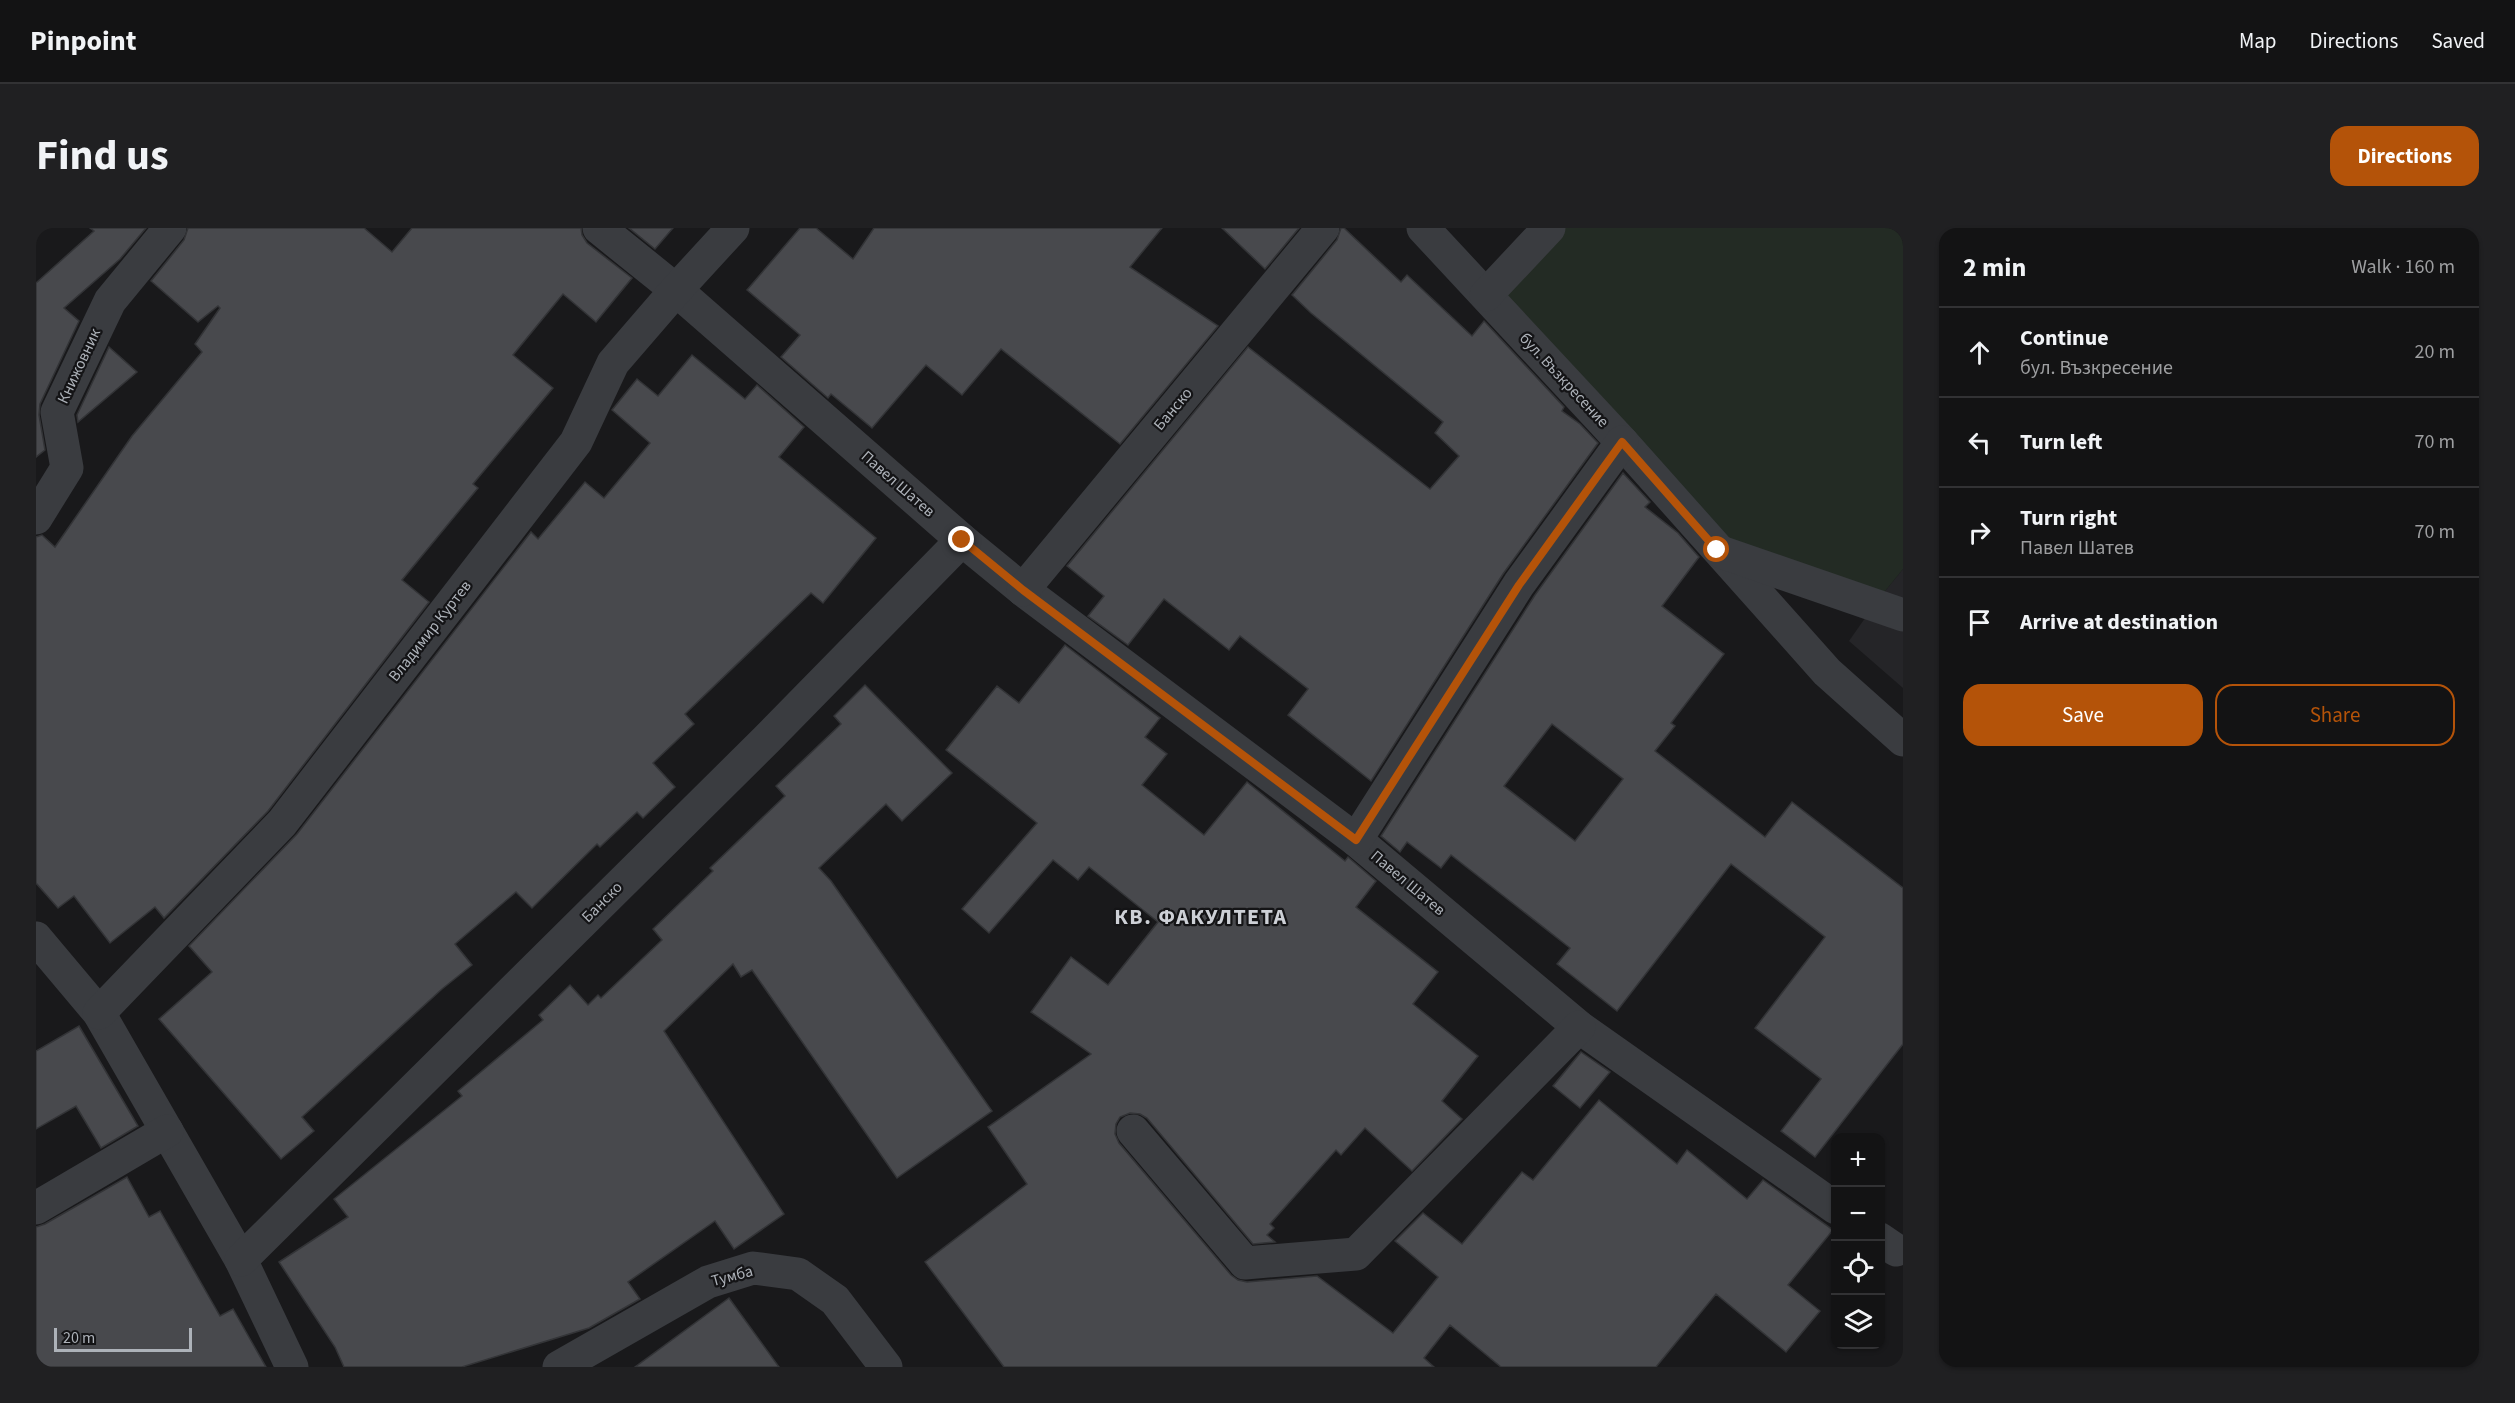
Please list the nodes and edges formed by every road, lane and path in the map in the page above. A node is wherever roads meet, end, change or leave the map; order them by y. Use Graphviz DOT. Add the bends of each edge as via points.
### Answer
graph roads {
  1 [pos="170,228"];
  2 [pos="599,228"];
  3 [pos="733,228"];
  4 [pos="1323,228"];
  5 [pos="1423,228"];
  6 [pos="1549,228"];
  7 [pos="676,290"];
  8 [pos="1486,295"];
  9 [pos="1622,442"];
  10 [pos="36,518"];
  11 [pos="962,540"];
  12 [pos="1717,550"];
  13 [pos="1023,590"];
  14 [pos="1903,615"];
  15 [pos="1903,740"];
  16 [pos="1356,840"];
  17 [pos="36,938"];
  18 [pos="99,1013"];
  19 [pos="1579,1028"];
  20 [pos="167,1131"];
  21 [pos="1133,1131"];
  22 [pos="1831,1204"];
  23 [pos="36,1208"];
  24 [pos="241,1260"];
  25 [pos="291,1367"];
  26 [pos="559,1367"];
  27 [pos="886,1367"];
  1 -- 10 [label="street, Книжовник" via="110,301 57,412 67,468"];
  2 -- 7 [label="street, Павел Шатев"];
  3 -- 7 [label="street, Владимир Куртев"];
  4 -- 13 [label="street, Банско"];
  5 -- 8 [label="street, бул. Възкресение"];
  6 -- 8 [label="street"];
  7 -- 11 [label="street, Павел Шатев"];
  7 -- 18 [label="street, Владимир Куртев" via="613,363 576,442 282,823"];
  8 -- 9 [label="street, бул. Възкресение"];
  9 -- 12 [label="street, бул. Възкресение"];
  9 -- 16 [label="street" via="1519,585"];
  11 -- 13 [label="street, Павел Шатев"];
  11 -- 24 [label="street, Банско"];
  12 -- 14 [label="street"];
  12 -- 15 [label="street, бул. Възкресение" via="1827,672"];
  13 -- 16 [label="street, Павел Шатев"];
  16 -- 19 [label="street, Павел Шатев"];
  17 -- 18 [label="street"];
  18 -- 20 [label="street"];
  19 -- 21 [label="street" via="1356,1254 1245,1263"];
  19 -- 22 [label="street, Павел Шатев"];
  20 -- 23 [label="street"];
  20 -- 24 [label="street"];
  24 -- 25 [label="street"];
  26 -- 27 [label="street, Тумба" via="708,1282 753,1268 798,1274 835,1300"];
}
